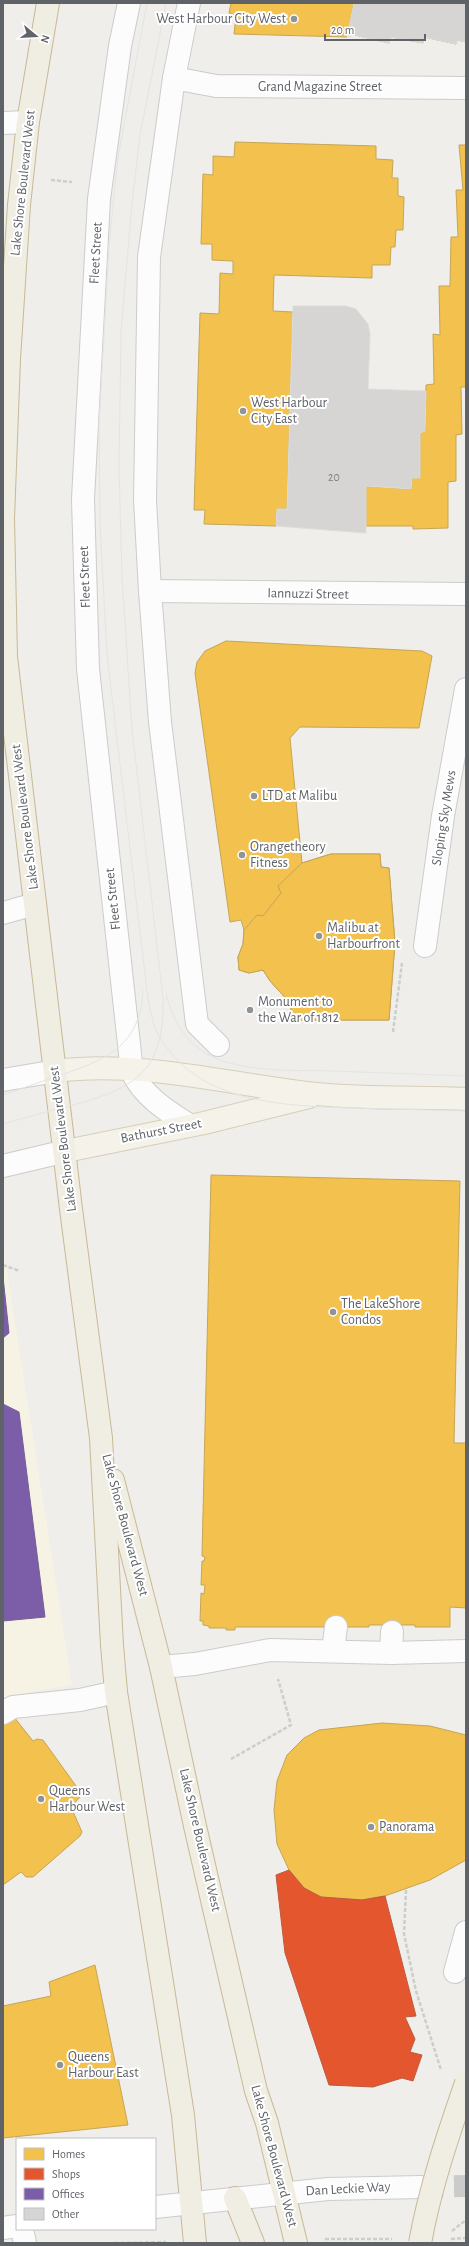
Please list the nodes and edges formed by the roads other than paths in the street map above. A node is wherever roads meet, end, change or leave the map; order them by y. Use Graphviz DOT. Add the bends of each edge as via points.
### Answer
graph roads {
  1 [pos="48,3"];
  2 [pos="129,3"];
  3 [pos="189,3"];
  4 [pos="174,78"];
  5 [pos="466,88"];
  6 [pos="28,122"];
  7 [pos="3,123"];
  8 [pos="150,591"];
  9 [pos="466,594"];
  10 [pos="466,689"];
  11 [pos="35,904"];
  12 [pos="3,913"];
  13 [pos="425,946"];
  14 [pos="218,1045"];
  15 [pos="132,1068"];
  16 [pos="56,1071"];
  17 [pos="3,1080"];
  18 [pos="318,1094"];
  19 [pos="466,1099"];
  20 [pos="189,1125"];
  21 [pos="66,1151"];
  22 [pos="3,1166"];
  23 [pos="101,1438"];
  24 [pos="336,1627"];
  25 [pos="333,1651"];
  26 [pos="466,1651"];
  27 [pos="161,1667"];
  28 [pos="116,1692"];
  29 [pos="3,1713"];
  30 [pos="466,1932"];
  31 [pos="455,1972"];
  32 [pos="466,2083"];
  33 [pos="421,2186"];
  34 [pos="285,2193"];
  35 [pos="235,2198"];
  36 [pos="190,2203"];
  37 [pos="156,2207"];
  38 [pos="16,2226"];
  39 [pos="3,2228"];
  40 [pos="22,2230"];
  41 [pos="25,2243"];
  42 [pos="195,2243"];
  43 [pos="253,2243"];
  44 [pos="296,2243"];
  45 [pos="420,2243"];
  1 -- 6 [label="highway, Lake Shore Boulevard West"];
  2 -- 15 [label="street, Fleet Street" via="118,61 99,199 83,499 88,669"];
  3 -- 4 [label="street"];
  4 -- 5 [label="street, Grand Magazine Street" via="216,86"];
  4 -- 8 [label="street" via="149,257 145,500"];
  6 -- 7 [label="street"];
  6 -- 11 [label="highway, Lake Shore Boulevard West" via="20,189 9,359 3,519 6,657"];
  8 -- 9 [label="street, Iannuzzi Street"];
  8 -- 14 [label="street" via="160,722 197,1024"];
  10 -- 13 [label="street, Sloping Sky Mews" via="443,816"];
  11 -- 12 [label="street"];
  11 -- 16 [label="highway, Lake Shore Boulevard West"];
  15 -- 16 [label="main road, Bathurst Street" via="80,1068"];
  15 -- 18 [label="main road, Bathurst Street" via="198,1075"];
  15 -- 20 [label="street, Fleet Street" via="136,1079 148,1094"];
  16 -- 17 [label="street, Bathurst Street"];
  16 -- 21 [label="highway, Lake Shore Boulevard West"];
  18 -- 19 [label="main road, Bathurst Street"];
  18 -- 20 [label="main road, Bathurst Street"];
  20 -- 21 [label="main road, Bathurst Street"];
  21 -- 22 [label="street, Bathurst Street"];
  21 -- 23 [label="highway, Lake Shore Boulevard West" via="71,1209"];
  23 -- 27 [label="highway, Lake Shore Boulevard West"];
  23 -- 28 [label="highway, Lake Shore Boulevard West"];
  24 -- 25 [label="street"];
  25 -- 26 [label="street" via="391,1634"];
  25 -- 27 [label="street" via="270,1650 195,1664"];
  27 -- 34 [label="highway, Lake Shore Boulevard West" via="256,2091"];
  28 -- 29 [label="street" via="80,1700 13,1707"];
  28 -- 36 [label="highway, Lake Shore Boulevard West" via="183,2115"];
  30 -- 31 [label="street"];
  32 -- 45 [label="highway, bridge" via="450,2128"];
  33 -- 34 [label="street, Dan Leckie Way" via="339,2188"];
  34 -- 35 [label="street, Dan Leckie Way"];
  34 -- 44 [label="highway, Lake Shore Boulevard West"];
  35 -- 36 [label="street, Dan Leckie Way"];
  35 -- 43 [label="highway"];
  36 -- 37 [label="street, Dan Leckie Way"];
  36 -- 42 [label="highway, Lake Shore Boulevard West"];
  38 -- 39 [label="street"];
  40 -- 41 [label="street"];
}
